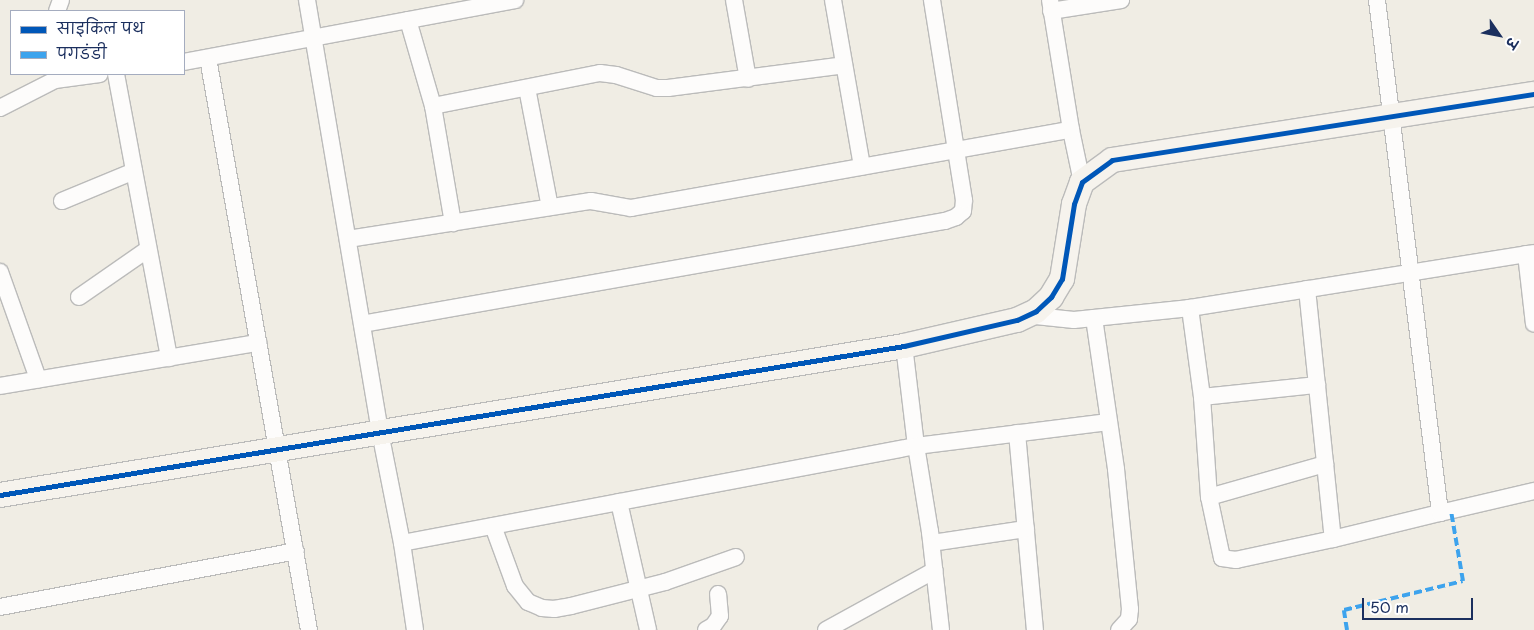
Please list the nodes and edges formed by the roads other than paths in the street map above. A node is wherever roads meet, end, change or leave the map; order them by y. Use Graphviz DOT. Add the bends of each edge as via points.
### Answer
graph roads {
  1 [pos="307,0"];
  2 [pos="515,0"];
  3 [pos="734,0"];
  4 [pos="833,0"];
  5 [pos="932,0"];
  6 [pos="1121,0"];
  7 [pos="1377,0"];
  8 [pos="1050,5"];
  9 [pos="408,20"];
  10 [pos="314,38"];
  11 [pos="208,58"];
  12 [pos="185,62"];
  13 [pos="844,65"];
  14 [pos="93,75"];
  15 [pos="116,75"];
  16 [pos="748,79"];
  17 [pos="42,80"];
  18 [pos="527,88"];
  19 [pos="1534,94"];
  20 [pos="433,106"];
  21 [pos="0,108"];
  22 [pos="1393,116"];
  23 [pos="1071,130"];
  24 [pos="956,150"];
  25 [pos="862,166"];
  26 [pos="134,171"];
  27 [pos="1082,182"];
  28 [pos="62,200"];
  29 [pos="550,207"];
  30 [pos="453,223"];
  31 [pos="348,239"];
  32 [pos="148,249"];
  33 [pos="1530,254"];
  34 [pos="1412,271"];
  35 [pos="0,272"];
  36 [pos="1307,289"];
  37 [pos="79,296"];
  38 [pos="1190,308"];
  39 [pos="1026,315"];
  40 [pos="1094,318"];
  41 [pos="362,324"];
  42 [pos="1534,324"];
  43 [pos="258,343"];
  44 [pos="904,346"];
  45 [pos="168,358"];
  46 [pos="38,379"];
  47 [pos="1317,385"];
  48 [pos="0,386"];
  49 [pos="1202,397"];
  50 [pos="1109,422"];
  51 [pos="380,432"];
  52 [pos="1017,433"];
  53 [pos="916,446"];
  54 [pos="277,449"];
  55 [pos="1325,464"];
  56 [pos="1534,491"];
  57 [pos="0,495"];
  58 [pos="1209,497"];
  59 [pos="618,502"];
  60 [pos="1440,513"];
  61 [pos="493,526"];
  62 [pos="1026,529"];
  63 [pos="1333,539"];
  64 [pos="402,544"];
  65 [pos="932,544"];
  66 [pos="296,551"];
  67 [pos="736,557"];
  68 [pos="934,570"];
  69 [pos="637,588"];
  70 [pos="718,594"];
  71 [pos="0,607"];
  72 [pos="309,630"];
  73 [pos="415,630"];
  74 [pos="648,630"];
  75 [pos="706,630"];
  76 [pos="826,630"];
  77 [pos="941,630"];
  78 [pos="1035,630"];
  79 [pos="1119,630"];
  1 -- 10 [label="street"];
  2 -- 9 [label="street"];
  3 -- 16 [label="street"];
  4 -- 13 [label="street"];
  5 -- 24 [label="street"];
  6 -- 8 [label="street"];
  7 -- 22 [label="street"];
  8 -- 23 [label="street"];
  9 -- 10 [label="street"];
  9 -- 20 [label="street"];
  10 -- 11 [label="street"];
  10 -- 31 [label="street"];
  11 -- 12 [label="street"];
  11 -- 43 [label="street"];
  13 -- 16 [label="street"];
  13 -- 25 [label="street"];
  14 -- 17 [label="street"];
  15 -- 26 [label="street"];
  16 -- 18 [label="street" via="657,88 600,73"];
  17 -- 21 [label="street"];
  18 -- 20 [label="street"];
  18 -- 29 [label="street"];
  19 -- 22 [label="street"];
  20 -- 30 [label="street"];
  22 -- 27 [label="street" via="1112,160"];
  22 -- 34 [label="street"];
  23 -- 24 [label="street"];
  23 -- 27 [label="street"];
  24 -- 25 [label="street"];
  24 -- 41 [label="street" via="963,211 946,221"];
  25 -- 29 [label="street" via="631,208 591,201"];
  26 -- 28 [label="street"];
  26 -- 32 [label="street"];
  27 -- 39 [label="street" via="1074,204 1062,279 1051,297 1036,311"];
  29 -- 30 [label="street"];
  30 -- 31 [label="street"];
  31 -- 41 [label="street"];
  32 -- 37 [label="street"];
  32 -- 45 [label="street"];
  33 -- 34 [label="street"];
  33 -- 42 [label="street"];
  34 -- 36 [label="street"];
  34 -- 60 [label="street"];
  35 -- 46 [label="street"];
  36 -- 38 [label="street"];
  36 -- 47 [label="street"];
  38 -- 40 [label="street"];
  38 -- 49 [label="street"];
  39 -- 40 [label="street" via="1051,319"];
  39 -- 44 [label="street" via="1017,320"];
  40 -- 50 [label="street"];
  41 -- 51 [label="street"];
  43 -- 45 [label="street"];
  43 -- 54 [label="street"];
  44 -- 51 [label="street"];
  44 -- 53 [label="street"];
  45 -- 46 [label="street"];
  46 -- 48 [label="street"];
  47 -- 49 [label="street"];
  47 -- 55 [label="street"];
  49 -- 58 [label="street"];
  50 -- 52 [label="street"];
  50 -- 79 [label="street" via="1130,609 1129,619"];
  51 -- 54 [label="street"];
  51 -- 64 [label="street"];
  52 -- 53 [label="street"];
  52 -- 62 [label="street"];
  53 -- 59 [label="street"];
  53 -- 65 [label="street"];
  54 -- 57 [label="street"];
  54 -- 66 [label="street"];
  55 -- 58 [label="street"];
  55 -- 63 [label="street"];
  56 -- 60 [label="street"];
  58 -- 63 [label="street" via="1219,551 1226,560"];
  59 -- 61 [label="street"];
  59 -- 69 [label="street"];
  60 -- 63 [label="street"];
  61 -- 64 [label="street"];
  61 -- 69 [label="street" via="515,586 528,602 554,609"];
  62 -- 65 [label="street"];
  62 -- 78 [label="street"];
  64 -- 73 [label="street"];
  65 -- 68 [label="street"];
  66 -- 71 [label="street"];
  66 -- 72 [label="street"];
  67 -- 69 [label="street" via="665,582"];
  68 -- 76 [label="street"];
  68 -- 77 [label="street"];
  69 -- 74 [label="street"];
  70 -- 75 [label="street" via="720,616"];
}
